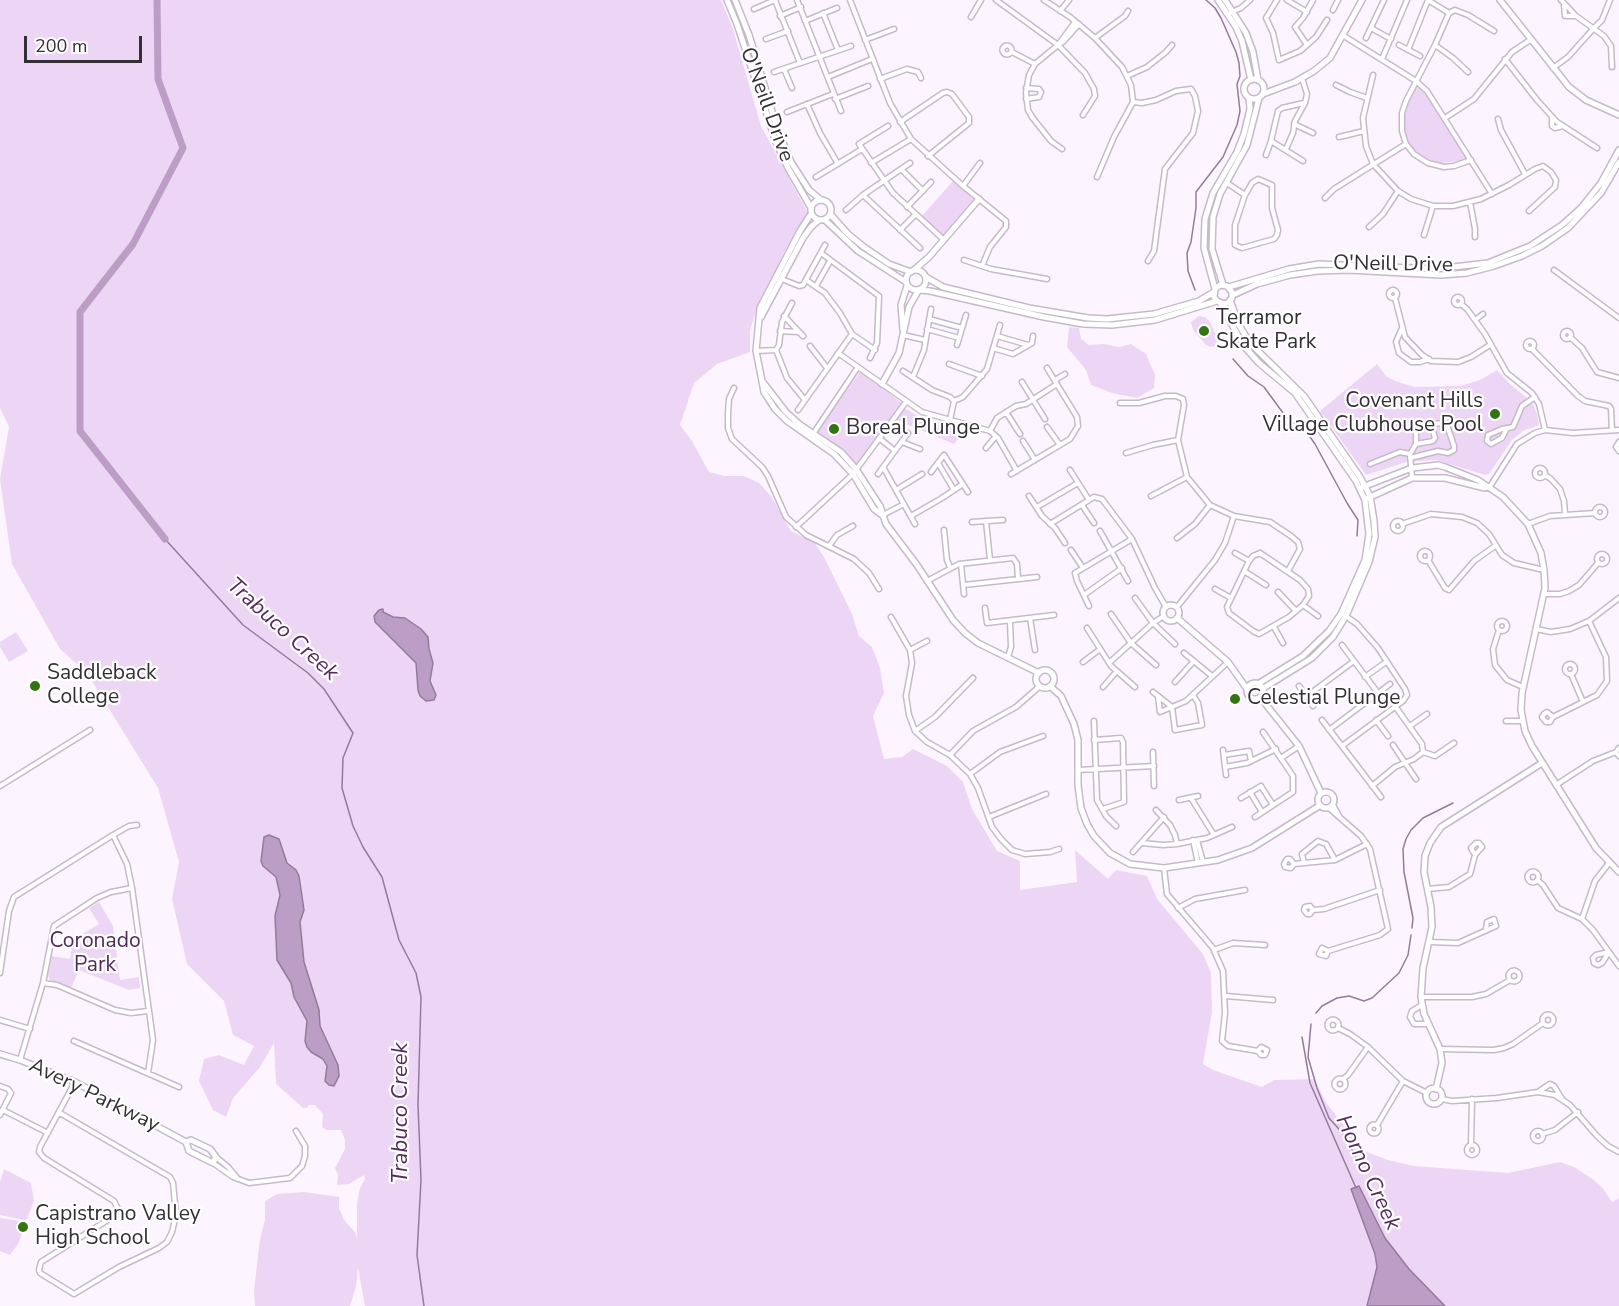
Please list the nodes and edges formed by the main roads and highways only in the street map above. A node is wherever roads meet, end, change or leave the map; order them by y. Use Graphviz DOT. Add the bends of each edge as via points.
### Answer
graph roads {
  1 [pos="727,0"];
  2 [pos="735,0"];
  3 [pos="1218,0"];
  4 [pos="1225,0"];
  5 [pos="1362,0"];
  6 [pos="1500,0"];
  7 [pos="1231,12"];
  8 [pos="1251,80"];
  9 [pos="1260,82"];
  10 [pos="1281,86"];
  11 [pos="1261,96"];
  12 [pos="1249,98"];
  13 [pos="1619,115"];
  14 [pos="1619,150"];
  15 [pos="1237,152"];
  16 [pos="1619,162"];
  17 [pos="1226,182"];
  18 [pos="979,199"];
  19 [pos="821,200"];
  20 [pos="811,211"];
  21 [pos="831,215"];
  22 [pos="822,220"];
  23 [pos="929,257"];
  24 [pos="913,271"];
  25 [pos="924,275"];
  26 [pos="779,277"];
  27 [pos="907,284"];
  28 [pos="1226,286"];
  29 [pos="919,290"];
  30 [pos="1214,291"];
  31 [pos="1232,298"];
  32 [pos="1219,302"];
  33 [pos="903,333"];
  34 [pos="882,384"];
  35 [pos="1445,466"];
  36 [pos="1445,478"];
  37 [pos="1362,487"];
  38 [pos="1489,489"];
  39 [pos="1368,498"];
  40 [pos="1177,618"];
  41 [pos="1233,668"];
  42 [pos="1039,673"];
  43 [pos="1258,685"];
  44 [pos="1050,686"];
  45 [pos="1247,689"];
  46 [pos="1258,697"];
  47 [pos="1542,763"];
  48 [pos="1321,793"];
  49 [pos="1319,806"];
  50 [pos="1619,872"];
  51 [pos="0,1054"];
  52 [pos="1436,1089"];
  53 [pos="186,1142"];
  1 -- 20 [label="main road, O'Neill Drive" via="776,141"];
  2 -- 19 [label="main road, O'Neill Drive" via="791,162 809,190"];
  3 -- 7 [label="main road"];
  4 -- 7 [label="main road"];
  5 -- 10 [label="main road" via="1330,58 1302,78"];
  6 -- 13 [label="main road" via="1569,87 1586,100"];
  7 -- 8 [label="main road"];
  7 -- 9 [label="main road" via="1250,42"];
  8 -- 9 [label="main road"];
  8 -- 12 [label="main road" via="1245,87"];
  9 -- 10 [label="main road"];
  9 -- 11 [label="main road"];
  10 -- 11 [label="main road"];
  11 -- 12 [label="main road"];
  11 -- 17 [label="main road" via="1247,145"];
  12 -- 15 [label="main road" via="1248,119"];
  14 -- 28 [label="main road, O'Neill Drive" via="1601,183 1562,225 1530,246 1488,263 1436,269 1320,264"];
  15 -- 17 [label="main road" via="1225,176"];
  15 -- 30 [label="main road" via="1216,186 1205,219 1206,256"];
  16 -- 31 [label="main road, O'Neill Drive" via="1601,193 1568,228 1542,246 1494,266 1441,275 1318,271 1257,284"];
  17 -- 28 [label="main road" via="1212,230 1213,255"];
  18 -- 23 [label="main road"];
  19 -- 20 [label="main road" via="814,202"];
  19 -- 21 [label="main road, O'Neill Drive" via="830,204"];
  20 -- 22 [label="main road, O'Neill Drive"];
  20 -- 26 [label="main road"];
  21 -- 22 [label="main road"];
  21 -- 24 [label="main road, O'Neill Drive" via="864,247 889,264"];
  22 -- 26 [label="main road" via="811,226"];
  22 -- 27 [label="main road, O'Neill Drive" via="858,251"];
  23 -- 24 [label="main road"];
  23 -- 25 [label="main road"];
  24 -- 25 [label="main road, O'Neill Drive"];
  24 -- 27 [label="main road" via="907,276"];
  25 -- 29 [label="main road" via="926,284"];
  25 -- 30 [label="main road, O'Neill Drive" via="943,288 1088,318 1154,314 1199,301"];
  26 -- 42 [label="main road" via="760,319 756,351 765,392 775,409 787,421 841,452 880,506 886,524 965,633"];
  27 -- 29 [label="main road, O'Neill Drive" via="912,290"];
  27 -- 33 [label="main road" via="901,304"];
  28 -- 30 [label="main road, O'Neill Drive"];
  28 -- 31 [label="main road"];
  29 -- 32 [label="main road, O'Neill Drive" via="1083,324 1145,321"];
  29 -- 33 [label="main road" via="909,307"];
  30 -- 32 [label="main road"];
  31 -- 32 [label="main road, O'Neill Drive"];
  31 -- 37 [label="main road" via="1239,325 1250,343 1304,396"];
  32 -- 37 [label="main road" via="1243,345 1295,393"];
  33 -- 34 [label="main road" via="899,353"];
  35 -- 36 [label="main road"];
  35 -- 37 [label="main road" via="1412,468"];
  35 -- 38 [label="main road"];
  36 -- 38 [label="main road"];
  36 -- 39 [label="main road" via="1412,478"];
  37 -- 39 [label="main road"];
  38 -- 47 [label="main road" via="1503,497 1528,524 1544,570 1544,594 1521,710 1532,746"];
  39 -- 43 [label="main road" via="1374,521 1372,549 1362,580 1333,637 1312,658"];
  40 -- 40 [label="main road" via="1177,607 1166,607 1164,616 1170,620"];
  40 -- 41 [label="main road"];
  41 -- 43 [label="main road"];
  41 -- 45 [label="main road"];
  42 -- 44 [label="main road" via="1040,686"];
  42 -- 44 [label="main road" via="1052,673 1054,681"];
  43 -- 45 [label="main road"];
  43 -- 46 [label="main road"];
  44 -- 49 [label="main road" via="1061,696 1074,724 1081,808 1094,836 1110,853 1130,864 1164,868 1218,860 1252,848"];
  45 -- 46 [label="main road" via="1249,697"];
  46 -- 48 [label="main road" via="1299,746"];
  47 -- 50 [label="main road" via="1596,849"];
  47 -- 52 [label="main road" via="1441,827 1425,856 1432,927 1421,997 1440,1049 1442,1063"];
  48 -- 49 [label="main road" via="1317,799"];
  48 -- 49 [label="main road" via="1331,794 1334,800 1331,807"];
  51 -- 53 [label="main road, Avery Parkway" via="75,1082"];
  52 -- 52 [label="main road" via="1442,1099 1431,1104 1427,1093"];
  53 -- 53 [label="main road, Avery Parkway" via="189,1151 214,1160 210,1149 191,1140"];
}
